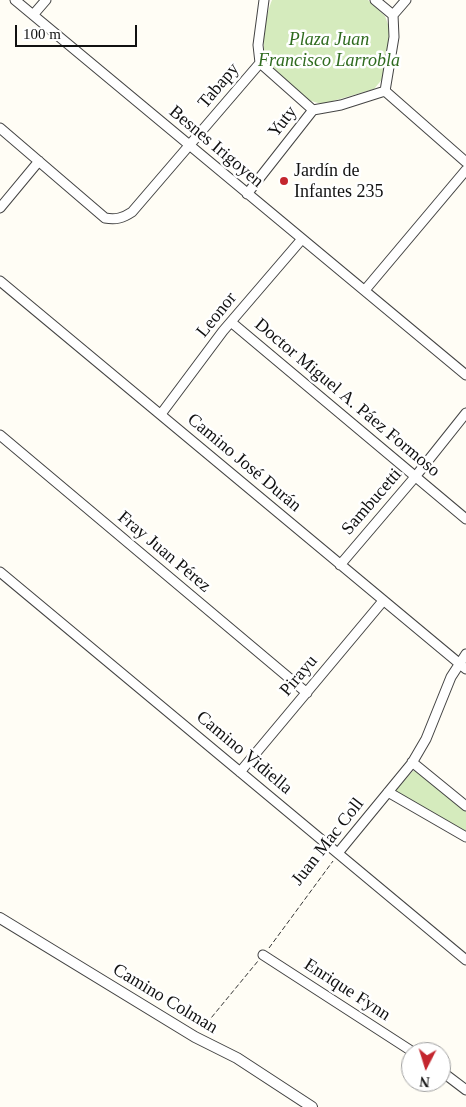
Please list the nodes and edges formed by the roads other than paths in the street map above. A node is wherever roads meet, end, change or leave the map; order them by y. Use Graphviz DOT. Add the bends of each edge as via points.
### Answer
graph roads {
  1 [pos="14,0"];
  2 [pos="46,0"];
  3 [pos="264,0"];
  4 [pos="375,0"];
  5 [pos="406,0"];
  6 [pos="33,15"];
  7 [pos="393,15"];
  8 [pos="260,62"];
  9 [pos="385,91"];
  10 [pos="313,110"];
  11 [pos="0,128"];
  12 [pos="190,146"];
  13 [pos="39,161"];
  14 [pos="466,162"];
  15 [pos="466,170"];
  16 [pos="247,194"];
  17 [pos="0,208"];
  18 [pos="302,240"];
  19 [pos="0,281"];
  20 [pos="365,290"];
  21 [pos="231,322"];
  22 [pos="466,375"];
  23 [pos="466,413"];
  24 [pos="161,414"];
  25 [pos="0,435"];
  26 [pos="415,477"];
  27 [pos="466,519"];
  28 [pos="340,564"];
  29 [pos="0,572"];
  30 [pos="383,601"];
  31 [pos="466,654"];
  32 [pos="462,666"];
  33 [pos="307,693"];
  34 [pos="412,762"];
  35 [pos="240,772"];
  36 [pos="388,792"];
  37 [pos="466,806"];
  38 [pos="466,838"];
  39 [pos="338,853"];
  40 [pos="0,918"];
  41 [pos="263,955"];
  42 [pos="466,960"];
  43 [pos="401,1044"];
  44 [pos="451,1079"];
  45 [pos="466,1090"];
  46 [pos="312,1107"];
  1 -- 6 [label="street, Besnes Irigoyen"];
  2 -- 6 [label="street"];
  3 -- 8 [label="street, Tabapy" via="258,45"];
  4 -- 7 [label="street"];
  5 -- 7 [label="street"];
  6 -- 12 [label="street, Besnes Irigoyen"];
  7 -- 9 [label="street" via="394,37"];
  8 -- 10 [label="street"];
  8 -- 12 [label="street, Tabapy"];
  9 -- 10 [label="street, Yuty"];
  9 -- 14 [label="street"];
  10 -- 16 [label="street, Yuty"];
  11 -- 13 [label="street"];
  12 -- 13 [label="street, Tabapy" via="132,212 119,219 105,218"];
  12 -- 16 [label="street, Besnes Irigoyen"];
  13 -- 17 [label="street"];
  15 -- 20 [label="street"];
  16 -- 18 [label="street, Besnes Irigoyen"];
  18 -- 20 [label="street, Besnes Irigoyen"];
  18 -- 21 [label="street, Leonor"];
  19 -- 24 [label="street, Camino José Durán"];
  20 -- 22 [label="street, Besnes Irigoyen"];
  21 -- 24 [label="street, Leonor"];
  21 -- 26 [label="street, Doctor Miguel A. Páez Formoso"];
  23 -- 26 [label="street, Sambucetti"];
  24 -- 28 [label="street, Camino José Durán"];
  25 -- 33 [label="street, Fray Juan Pérez"];
  26 -- 27 [label="street, Doctor Miguel A. Páez Formoso"];
  26 -- 28 [label="street, Sambucetti"];
  28 -- 30 [label="street, Camino José Durán"];
  29 -- 35 [label="street, Camino Vidiella"];
  30 -- 32 [label="street, Camino José Durán"];
  30 -- 33 [label="street, Pirayu"];
  31 -- 32 [label="street, Juan Mac Coll"];
  32 -- 34 [label="street, Juan Mac Coll" via="451,677 426,739"];
  33 -- 35 [label="street, Pirayu"];
  34 -- 36 [label="street, Juan Mac Coll"];
  34 -- 37 [label="street"];
  35 -- 39 [label="street, Camino Vidiella"];
  36 -- 38 [label="street"];
  36 -- 39 [label="street, Juan Mac Coll"];
  39 -- 42 [label="street, Camino Vidiella"];
  40 -- 46 [label="street, Camino Colman" via="195,1037 237,1058"];
  41 -- 43 [label="street, Enrique Fynn"];
  44 -- 45 [label="street"];
}
